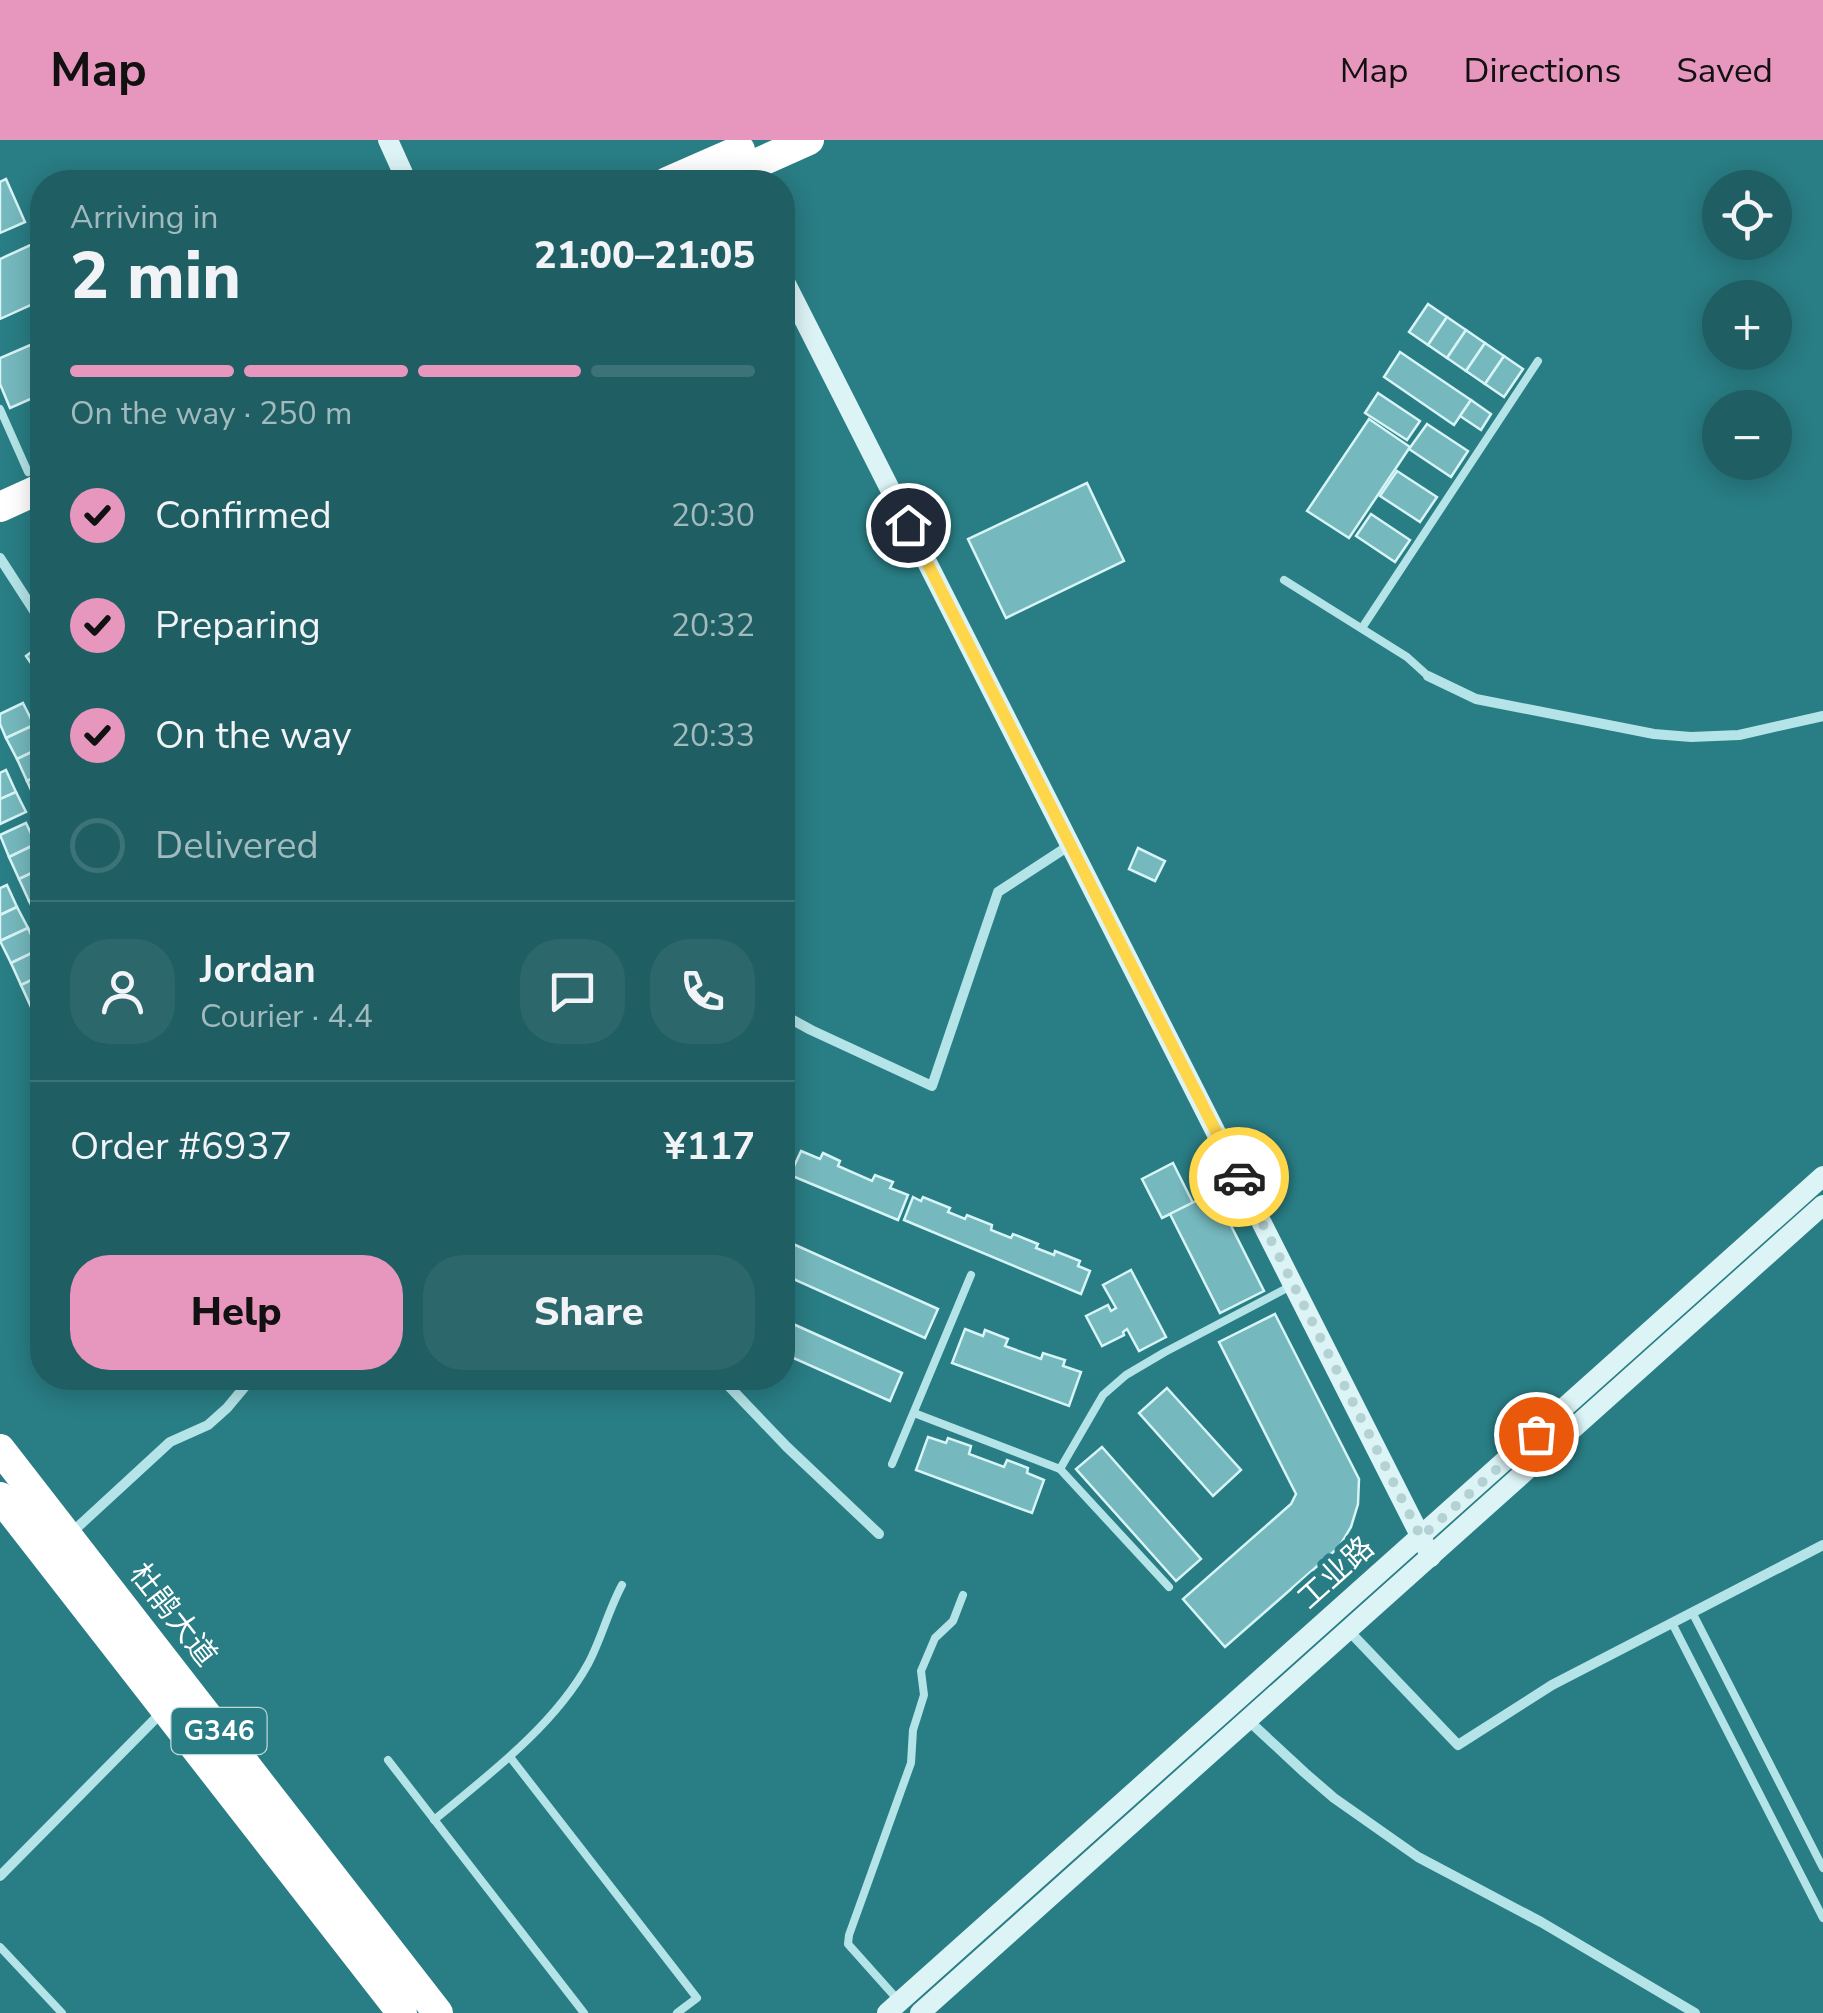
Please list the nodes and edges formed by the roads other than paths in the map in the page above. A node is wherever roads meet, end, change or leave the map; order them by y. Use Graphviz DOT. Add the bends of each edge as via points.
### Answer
graph roads {
  1 [pos="388,140"];
  2 [pos="760,140"];
  3 [pos="809,140"];
  4 [pos="402,170"];
  5 [pos="694,170"];
  6 [pos="748,170"];
  7 [pos="795,302"];
  8 [pos="1538,361"];
  9 [pos="0,409"];
  10 [pos="30,461"];
  11 [pos="30,477"];
  12 [pos="30,482"];
  13 [pos="0,485"];
  14 [pos="0,507"];
  15 [pos="0,558"];
  16 [pos="1284,580"];
  17 [pos="30,604"];
  18 [pos="1362,628"];
  19 [pos="1428,676"];
  20 [pos="1823,716"];
  21 [pos="1070,845"];
  22 [pos="795,1021"];
  23 [pos="1823,1176"];
  24 [pos="1823,1205"];
  25 [pos="971,1275"];
  26 [pos="1293,1285"];
  27 [pos="242,1390"];
  28 [pos="732,1390"];
  29 [pos="914,1413"];
  30 [pos="0,1450"];
  31 [pos="892,1464"];
  32 [pos="1060,1468"];
  33 [pos="0,1496"];
  34 [pos="879,1534"];
  35 [pos="68,1537"];
  36 [pos="1421,1537"];
  37 [pos="1823,1544"];
  38 [pos="1431,1557"];
  39 [pos="622,1585"];
  40 [pos="1169,1587"];
  41 [pos="963,1595"];
  42 [pos="1692,1612"];
  43 [pos="1672,1623"];
  44 [pos="1348,1631"];
  45 [pos="165,1708"];
  46 [pos="1249,1720"];
  47 [pos="510,1757"];
  48 [pos="388,1760"];
  49 [pos="434,1820"];
  50 [pos="1823,1868"];
  51 [pos="0,1876"];
  52 [pos="1823,1918"];
  53 [pos="0,1947"];
  54 [pos="894,2008"];
  55 [pos="62,2013"];
  56 [pos="402,2013"];
  57 [pos="438,2013"];
  58 [pos="584,2013"];
  59 [pos="677,2013"];
  60 [pos="920,2013"];
  61 [pos="1695,2013"];
  1 -- 4 [label="main road"];
  2 -- 5 [label="highway"];
  3 -- 6 [label="highway"];
  7 -- 21 [label="main road"];
  8 -- 18 [label="lane"];
  9 -- 10 [label="lane"];
  11 -- 13 [label="highway"];
  12 -- 14 [label="highway"];
  15 -- 17 [label="street"];
  16 -- 18 [label="lane"];
  18 -- 19 [label="lane"];
  19 -- 20 [label="street" via="1476,699 1654,734 1738,735"];
  21 -- 22 [label="street" via="998,892 932,1086"];
  21 -- 26 [label="main road"];
  23 -- 36 [label="main road, 工业路"];
  24 -- 38 [label="main road, 工业路"];
  25 -- 29 [label="lane"];
  26 -- 32 [label="lane" via="1126,1375 1103,1395"];
  26 -- 36 [label="main road"];
  27 -- 35 [label="street" via="208,1426 170,1442"];
  28 -- 34 [label="street"];
  29 -- 31 [label="lane"];
  29 -- 32 [label="lane"];
  30 -- 35 [label="highway, 杜鹃大道 / G346"];
  32 -- 40 [label="lane"];
  33 -- 45 [label="highway, G346"];
  35 -- 57 [label="highway, 杜鹃大道 / G346"];
  36 -- 38 [label="main road"];
  36 -- 54 [label="main road, 工业路"];
  37 -- 42 [label="street"];
  38 -- 44 [label="main road, 工业路"];
  39 -- 47 [label="lane" via="577,1682"];
  41 -- 54 [label="lane" via="921,1671 924,1695 911,1763 849,1935 848,1944"];
  42 -- 43 [label="street"];
  42 -- 50 [label="lane"];
  43 -- 44 [label="street" via="1552,1685 1458,1745"];
  43 -- 52 [label="lane"];
  44 -- 46 [label="main road, 工业路"];
  45 -- 51 [label="street"];
  45 -- 56 [label="highway, G346"];
  46 -- 60 [label="main road, 工业路"];
  46 -- 61 [label="street" via="1334,1798 1418,1857"];
  47 -- 49 [label="lane"];
  47 -- 59 [label="lane" via="697,1998"];
  48 -- 49 [label="lane"];
  49 -- 58 [label="lane"];
  53 -- 55 [label="lane"];
}
